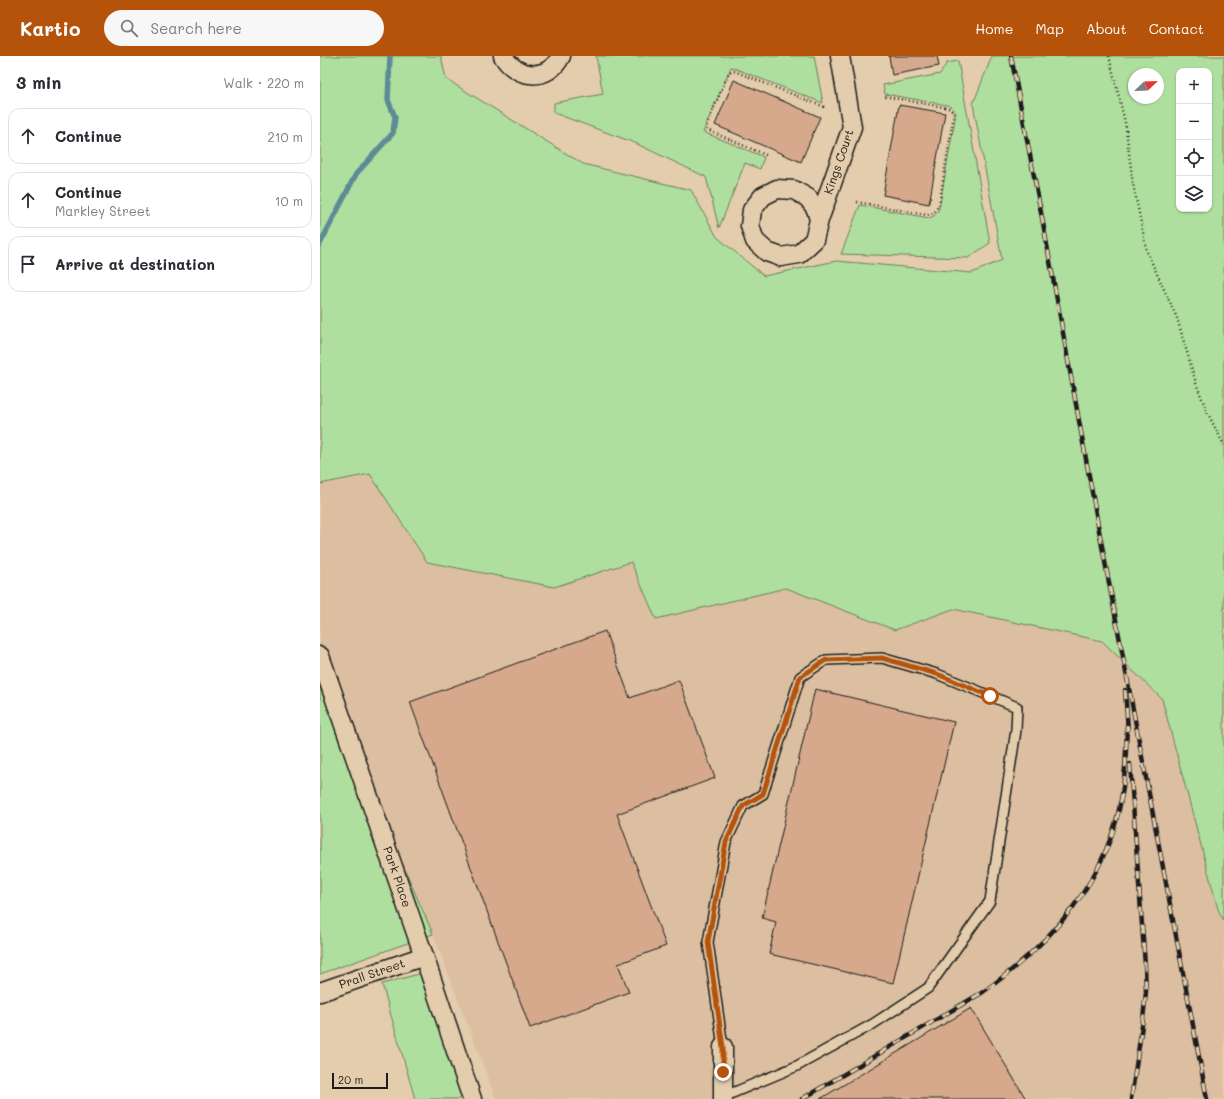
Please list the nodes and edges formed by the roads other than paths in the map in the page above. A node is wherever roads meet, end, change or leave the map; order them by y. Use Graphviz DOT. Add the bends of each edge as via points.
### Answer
graph roads {
  1 [pos="503,56"];
  2 [pos="561,56"];
  3 [pos="840,56"];
  4 [pos="819,220"];
  5 [pos="320,656"];
  6 [pos="424,956"];
  7 [pos="320,992"];
  8 [pos="723,1047"];
  9 [pos="723,1098"];
  10 [pos="472,1099"];
  1 -- 2 [label="street" via="511,67 523,74 536,75 548,71"];
  3 -- 4 [label="street, Kings Court" via="852,127"];
  5 -- 6 [label="street, Park Place"];
  6 -- 7 [label="street, Prall Street"];
  6 -- 10 [label="street, Park Place"];
  8 -- 9 [label="street"];
  8 -- 9 [label="lane" via="708,942 726,842 743,806 763,794 800,677 826,660 882,658 937,674 1017,707 1016,730 990,901 928,988 873,1024 797,1066"];
}
